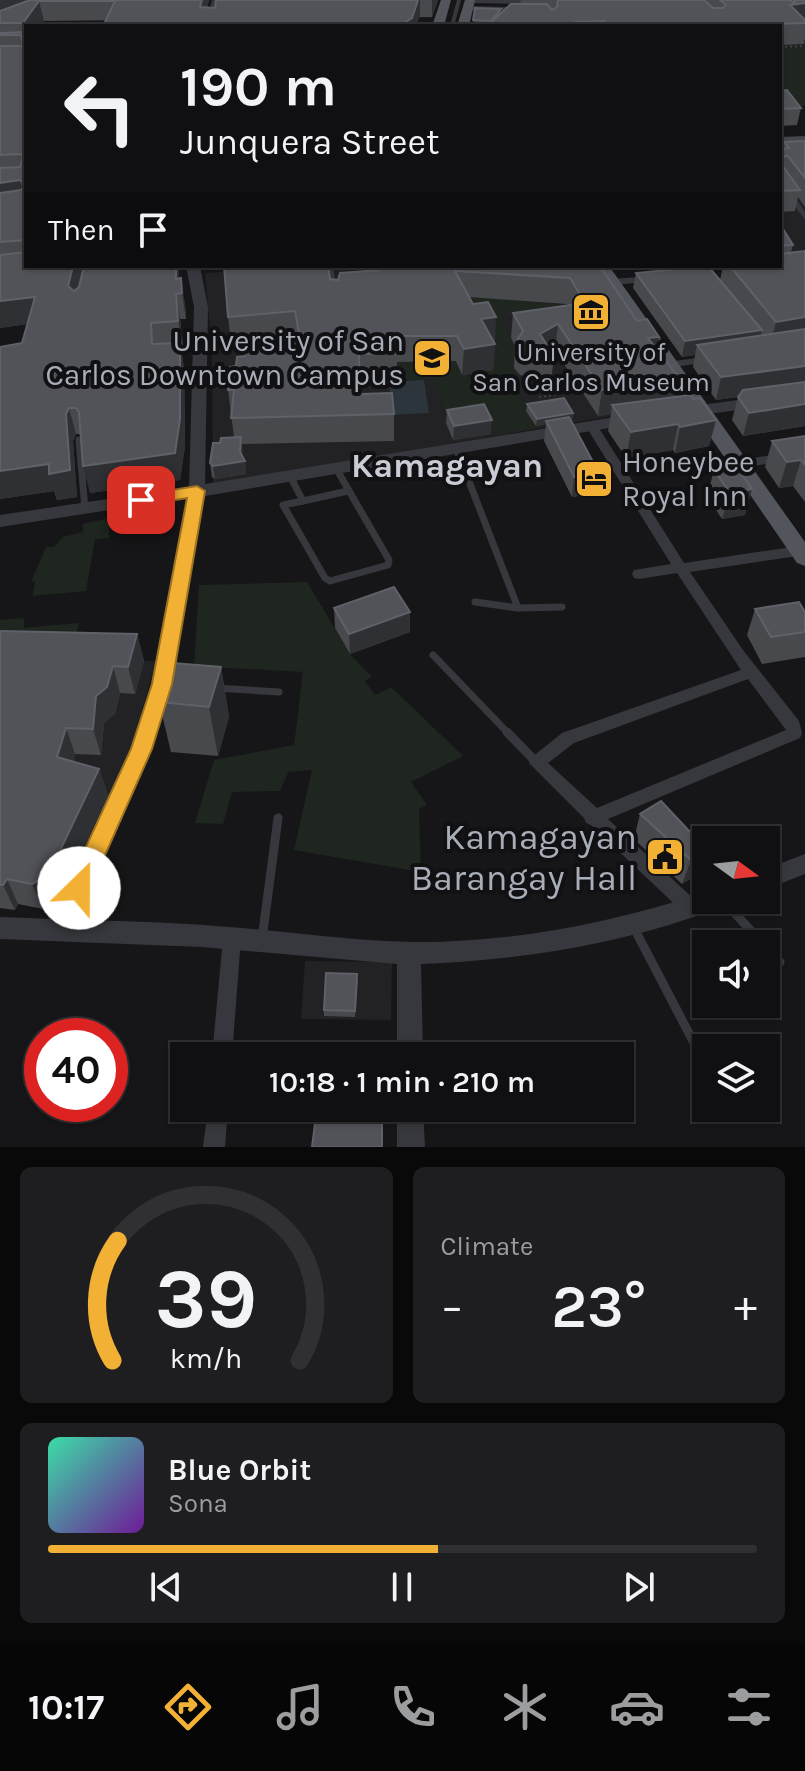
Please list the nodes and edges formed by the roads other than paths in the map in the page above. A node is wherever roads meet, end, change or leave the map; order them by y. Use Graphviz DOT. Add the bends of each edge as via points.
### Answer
graph roads {
  1 [pos="216,0"];
  2 [pos="446,0"];
  3 [pos="467,2"];
  4 [pos="522,4"];
  5 [pos="493,5"];
  6 [pos="505,19"];
  7 [pos="210,24"];
  8 [pos="438,24"];
  9 [pos="453,24"];
  10 [pos="463,24"];
  11 [pos="782,141"];
  12 [pos="805,142"];
  13 [pos="782,147"];
  14 [pos="805,153"];
  15 [pos="782,154"];
  16 [pos="788,192"];
  17 [pos="805,216"];
  18 [pos="193,268"];
  19 [pos="330,268"];
  20 [pos="603,276"];
  21 [pos="666,278"];
  22 [pos="336,301"];
  23 [pos="724,356"];
  24 [pos="668,365"];
  25 [pos="805,396"];
  26 [pos="701,410"];
  27 [pos="673,414"];
  28 [pos="646,418"];
  29 [pos="591,425"];
  30 [pos="79,440"];
  31 [pos="456,448"];
  32 [pos="805,454"];
  33 [pos="740,464"];
  34 [pos="337,470"];
  35 [pos="290,476"];
  36 [pos="197,491"];
  37 [pos="348,491"];
  38 [pos="303,501"];
  39 [pos="85,509"];
  40 [pos="0,521"];
  41 [pos="803,553"];
  42 [pos="683,570"];
  43 [pos="639,574"];
  44 [pos="475,602"];
  45 [pos="562,607"];
  46 [pos="518,608"];
  47 [pos="433,655"];
  48 [pos="749,673"];
  49 [pos="206,687"];
  50 [pos="279,692"];
  51 [pos="537,763"];
  52 [pos="278,818"];
  53 [pos="592,818"];
  54 [pos="805,864"];
  55 [pos="780,874"];
  56 [pos="692,896"];
  57 [pos="692,907"];
  58 [pos="736,914"];
  59 [pos="631,923"];
  60 [pos="0,928"];
  61 [pos="61,929"];
  62 [pos="751,930"];
  63 [pos="232,938"];
  64 [pos="262,942"];
  65 [pos="409,952"];
  66 [pos="692,1039"];
  67 [pos="223,1042"];
  68 [pos="410,1042"];
  69 [pos="217,1122"];
  70 [pos="410,1122"];
  71 [pos="214,1147"];
  72 [pos="411,1147"];
  1 -- 7 [label="street"];
  2 -- 8 [label="main road"];
  3 -- 5 [label="lane"];
  3 -- 9 [label="lane"];
  3 -- 10 [label="main road"];
  4 -- 5 [label="lane"];
  4 -- 5 [label="lane"];
  4 -- 6 [label="street"];
  11 -- 12 [label="main road"];
  12 -- 13 [label="lane"];
  14 -- 15 [label="main road"];
  16 -- 17 [label="lane"];
  18 -- 36 [label="street" via="201,307"];
  19 -- 22 [label="lane"];
  20 -- 21 [label="street"];
  20 -- 24 [label="main road"];
  23 -- 24 [label="street"];
  24 -- 26 [label="main road"];
  25 -- 26 [label="street"];
  26 -- 27 [label="street"];
  26 -- 33 [label="main road"];
  28 -- 29 [label="street"];
  29 -- 31 [label="street"];
  29 -- 42 [label="street"];
  30 -- 39 [label="lane"];
  31 -- 34 [label="street"];
  31 -- 46 [label="lane"];
  32 -- 33 [label="street"];
  33 -- 41 [label="main road"];
  34 -- 35 [label="street"];
  34 -- 37 [label="lane"];
  35 -- 36 [label="street"];
  35 -- 38 [label="lane"];
  36 -- 39 [label="street"];
  36 -- 61 [label="street" via="170,685"];
  37 -- 38 [label="lane"];
  37 -- 38 [label="lane" via="388,565 325,578 283,505"];
  39 -- 40 [label="street"];
  41 -- 42 [label="street"];
  42 -- 43 [label="street"];
  42 -- 48 [label="street"];
  44 -- 46 [label="lane"];
  45 -- 46 [label="lane"];
  47 -- 51 [label="lane"];
  48 -- 51 [label="street" via="568,738"];
  48 -- 53 [label="street" via="794,733"];
  49 -- 50 [label="lane"];
  51 -- 53 [label="street"];
  52 -- 64 [label="lane"];
  53 -- 56 [label="street"];
  54 -- 55 [label="street"];
  57 -- 59 [label="street"];
  58 -- 62 [label="lane"];
  59 -- 65 [label="street" via="490,948"];
  59 -- 66 [label="lane"];
  60 -- 61 [label="street"];
  61 -- 63 [label="street"];
  63 -- 64 [label="street"];
  63 -- 67 [label="street"];
  64 -- 65 [label="street"];
  65 -- 68 [label="street"];
  69 -- 71 [label="street"];
  70 -- 72 [label="street"];
}
